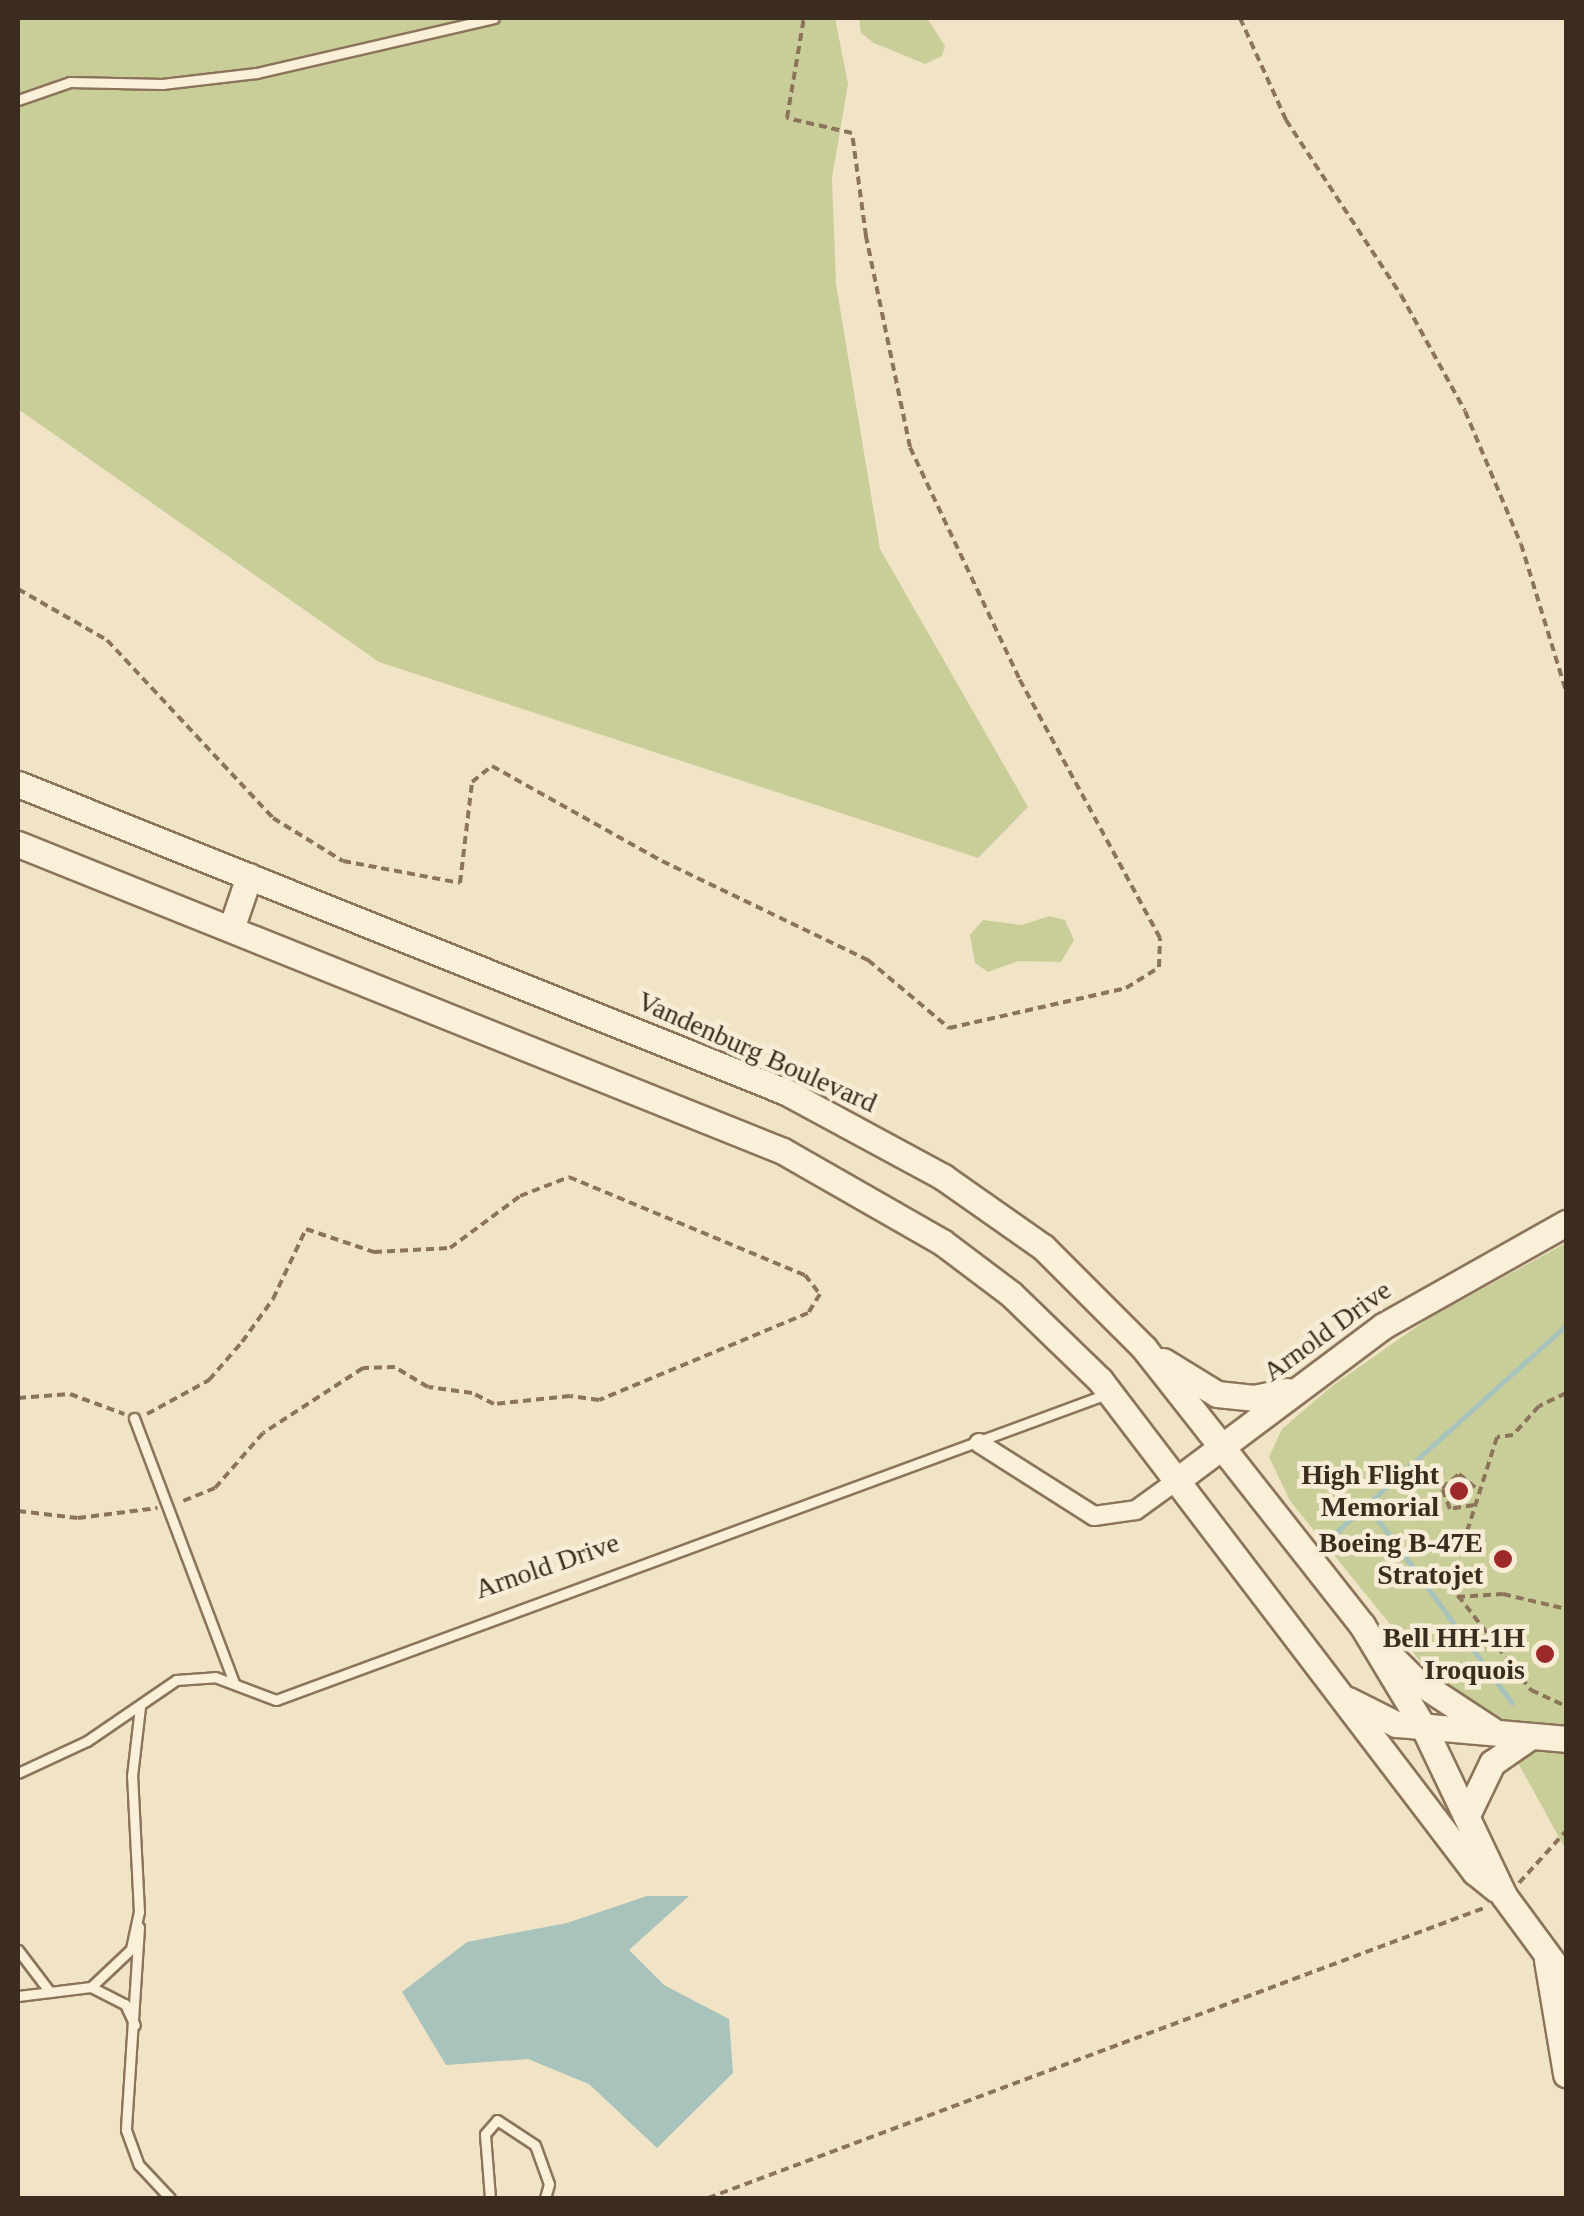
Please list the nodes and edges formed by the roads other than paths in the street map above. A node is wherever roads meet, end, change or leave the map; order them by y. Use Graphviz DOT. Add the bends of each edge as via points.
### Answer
graph roads {
  1 [pos="494,18"];
  2 [pos="18,100"];
  3 [pos="18,784"];
  4 [pos="18,844"];
  5 [pos="249,876"];
  6 [pos="230,928"];
  7 [pos="1566,1223"];
  8 [pos="1144,1348"];
  9 [pos="1297,1388"];
  10 [pos="1110,1393"];
  11 [pos="134,1418"];
  12 [pos="978,1443"];
  13 [pos="1221,1447"];
  14 [pos="1176,1481"];
  15 [pos="1362,1625"];
  16 [pos="234,1682"];
  17 [pos="1337,1694"];
  18 [pos="142,1705"];
  19 [pos="1424,1728"];
  20 [pos="1500,1734"];
  21 [pos="1531,1736"];
  22 [pos="1566,1739"];
  23 [pos="18,1773"];
  24 [pos="1406,1781"];
  25 [pos="1467,1815"];
  26 [pos="1504,1895"];
  27 [pos="139,1912"];
  28 [pos="18,1950"];
  29 [pos="1546,1953"];
  30 [pos="1566,1980"];
  31 [pos="91,1987"];
  32 [pos="50,1992"];
  33 [pos="18,1996"];
  34 [pos="135,2025"];
  35 [pos="1566,2074"];
  36 [pos="170,2198"];
  37 [pos="490,2198"];
  38 [pos="545,2198"];
  1 -- 2 [label="lane" via="256,73 162,84 70,82"];
  3 -- 5 [label="main road, Vandenburg Boulevard"];
  4 -- 6 [label="main road, Vandenburg Boulevard"];
  5 -- 6 [label="main road"];
  5 -- 8 [label="main road, Vandenburg Boulevard" via="786,1092 860,1129 1043,1247"];
  6 -- 10 [label="main road, Vandenburg Boulevard" via="824,1170 942,1242 1011,1294"];
  7 -- 9 [label="main road, Arnold Drive" via="1438,1290"];
  8 -- 9 [label="main road" via="1217,1394 1254,1398"];
  8 -- 13 [label="main road, Vandenburg Boulevard"];
  9 -- 13 [label="main road, Arnold Drive"];
  10 -- 12 [label="lane, Arnold Drive"];
  10 -- 14 [label="main road, Vandenburg Boulevard"];
  11 -- 16 [label="lane"];
  12 -- 14 [label="street, Arnold Drive" via="1094,1516 1136,1510"];
  12 -- 16 [label="lane, Arnold Drive" via="276,1700"];
  13 -- 14 [label="main road, Arnold Drive"];
  13 -- 15 [label="main road, Vandenburg Boulevard"];
  14 -- 17 [label="main road, Vandenburg Boulevard"];
  15 -- 19 [label="main road, Vandenburg Boulevard"];
  15 -- 20 [label="main road" via="1414,1679"];
  16 -- 18 [label="lane, Arnold Drive" via="176,1680"];
  17 -- 19 [label="main road" via="1396,1724"];
  17 -- 24 [label="main road, Vandenburg Boulevard"];
  18 -- 23 [label="lane, Arnold Drive"];
  18 -- 27 [label="lane" via="132,1776"];
  19 -- 20 [label="main road"];
  19 -- 24 [label="main road" via="1408,1751"];
  19 -- 25 [label="main road, Vandenburg Boulevard"];
  20 -- 21 [label="main road"];
  21 -- 22 [label="main road"];
  21 -- 25 [label="main road" via="1492,1763"];
  24 -- 26 [label="main road, Vandenburg Boulevard" via="1475,1872"];
  25 -- 26 [label="main road, Vandenburg Boulevard"];
  26 -- 29 [label="main road, Vandenburg Boulevard"];
  27 -- 31 [label="lane" via="131,1949"];
  27 -- 34 [label="lane"];
  28 -- 32 [label="lane"];
  29 -- 30 [label="main road, Vandenburg Boulevard"];
  29 -- 35 [label="main road"];
  31 -- 32 [label="lane"];
  31 -- 34 [label="lane" via="126,2004"];
  32 -- 33 [label="lane"];
  34 -- 36 [label="lane" via="126,2130 139,2164"];
  37 -- 38 [label="lane" via="485,2134 497,2120 534,2145 548,2184"];
}
